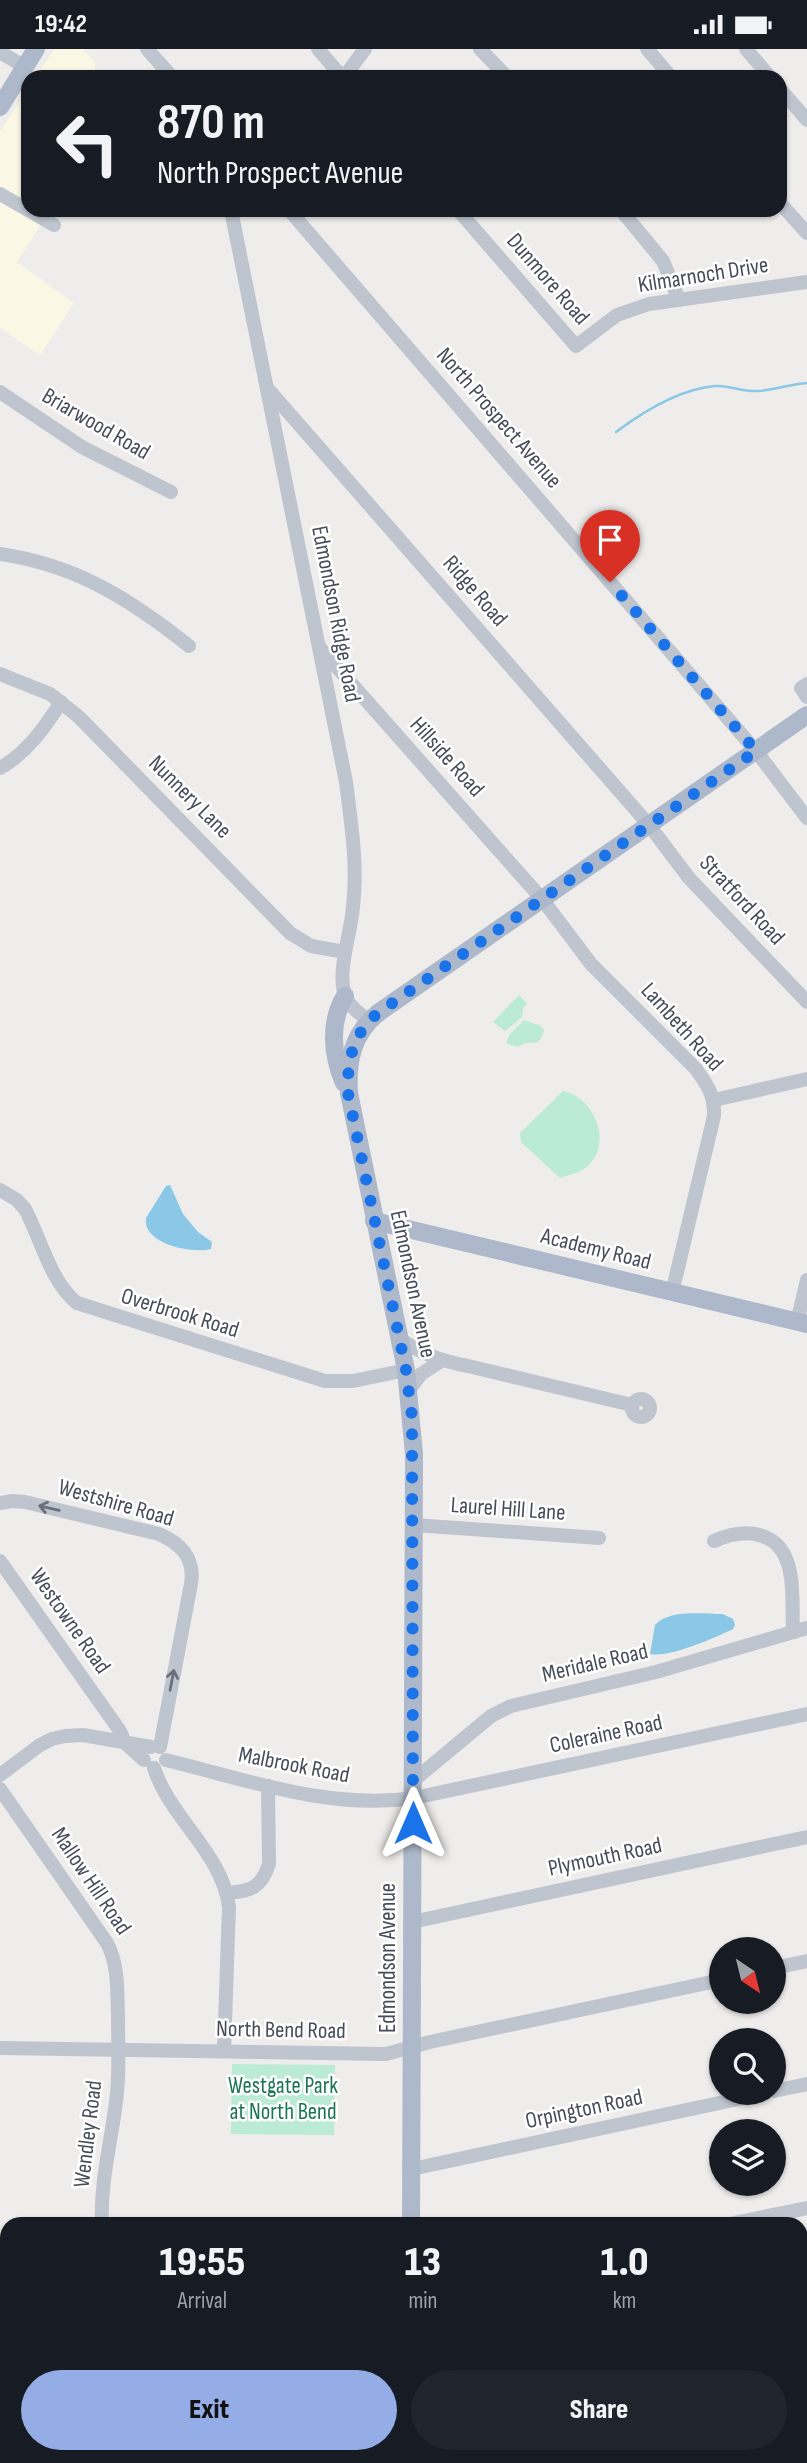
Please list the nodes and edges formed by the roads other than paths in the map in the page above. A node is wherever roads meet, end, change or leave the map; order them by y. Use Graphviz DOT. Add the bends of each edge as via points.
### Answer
graph roads {
  1 [pos="36,49"];
  2 [pos="147,49"];
  3 [pos="318,49"];
  4 [pos="365,49"];
  5 [pos="480,49"];
  6 [pos="647,49"];
  7 [pos="746,49"];
  8 [pos="0,52"];
  9 [pos="24,67"];
  10 [pos="22,70"];
  11 [pos="166,70"];
  12 [pos="337,70"];
  13 [pos="348,70"];
  14 [pos="500,70"];
  15 [pos="665,70"];
  16 [pos="764,70"];
  17 [pos="21,72"];
  18 [pos="787,97"];
  19 [pos="0,107"];
  20 [pos="807,120"];
  21 [pos="0,194"];
  22 [pos="21,206"];
  23 [pos="787,211"];
  24 [pos="39,217"];
  25 [pos="231,217"];
  26 [pos="295,217"];
  27 [pos="464,217"];
  28 [pos="627,217"];
  29 [pos="54,226"];
  30 [pos="807,233"];
  31 [pos="807,282"];
  32 [pos="679,300"];
  33 [pos="576,347"];
  34 [pos="268,388"];
  35 [pos="0,392"];
  36 [pos="172,492"];
  37 [pos="0,554"];
  38 [pos="189,646"];
  39 [pos="318,646"];
  40 [pos="0,674"];
  41 [pos="807,684"];
  42 [pos="807,697"];
  43 [pos="61,702"];
  44 [pos="807,715"];
  45 [pos="756,751"];
  46 [pos="0,768"];
  47 [pos="807,817"];
  48 [pos="649,825"];
  49 [pos="542,899"];
  50 [pos="345,952"];
  51 [pos="345,996"];
  52 [pos="807,1002"];
  53 [pos="369,1021"];
  54 [pos="807,1079"];
  55 [pos="348,1093"];
  56 [pos="714,1100"];
  57 [pos="0,1190"];
  58 [pos="374,1221"];
  59 [pos="807,1280"];
  60 [pos="672,1293"];
  61 [pos="802,1323"];
  62 [pos="400,1339"];
  63 [pos="441,1361"];
  64 [pos="406,1370"];
  65 [pos="409,1390"];
  66 [pos="632,1405"];
  67 [pos="0,1503"];
  68 [pos="414,1525"];
  69 [pos="599,1538"];
  70 [pos="713,1541"];
  71 [pos="0,1561"];
  72 [pos="800,1630"];
  73 [pos="103,1706"];
  74 [pos="807,1714"];
  75 [pos="97,1737"];
  76 [pos="125,1743"];
  77 [pos="155,1756"];
  78 [pos="0,1775"];
  79 [pos="268,1786"];
  80 [pos="0,1789"];
  81 [pos="413,1790"];
  82 [pos="807,1837"];
  83 [pos="228,1893"];
  84 [pos="412,1922"];
  85 [pos="807,1961"];
  86 [pos="786,1965"];
  87 [pos="709,1983"];
  88 [pos="412,2047"];
  89 [pos="0,2048"];
  90 [pos="118,2050"];
  91 [pos="224,2051"];
  92 [pos="807,2084"];
  93 [pos="786,2088"];
  94 [pos="710,2105"];
  95 [pos="412,2169"];
  96 [pos="807,2208"];
  97 [pos="102,2217"];
  98 [pos="411,2217"];
  99 [pos="763,2217"];
  1 -- 9 [label="main road"];
  2 -- 11 [label="street"];
  3 -- 12 [label="street"];
  4 -- 13 [label="street"];
  5 -- 14 [label="street"];
  6 -- 15 [label="street"];
  7 -- 16 [label="street"];
  8 -- 9 [label="street"];
  9 -- 10 [label="main road"];
  17 -- 19 [label="main road"];
  18 -- 20 [label="street"];
  21 -- 22 [label="street"];
  23 -- 30 [label="street"];
  24 -- 29 [label="street"];
  25 -- 34 [label="street, Edmondson Ridge Road"];
  26 -- 45 [label="street, North Prospect Avenue"];
  27 -- 33 [label="street, Dunmore Road"];
  28 -- 32 [label="street" via="663,261"];
  31 -- 32 [label="street, Kilmarnoch Drive"];
  32 -- 33 [label="street, Kilmarnoch Drive" via="649,304 617,316"];
  34 -- 39 [label="street, Edmondson Ridge Road"];
  34 -- 48 [label="street, Ridge Road"];
  35 -- 36 [label="street, Briarwood Road" via="82,447"];
  37 -- 38 [label="street" via="87,578 126,599"];
  39 -- 49 [label="street, Hillside Road"];
  39 -- 50 [label="street, Edmondson Ridge Road" via="346,782 354,863 354,907"];
  40 -- 43 [label="street, Nunnery Lane"];
  41 -- 42 [label="street" via="801,688"];
  43 -- 46 [label="street" via="37,737"];
  43 -- 50 [label="street, Nunnery Lane" via="290,933 311,946"];
  44 -- 45 [label="main road, Edmondson Avenue"];
  45 -- 47 [label="street, North Prospect Avenue"];
  45 -- 48 [label="main road, Edmondson Avenue"];
  48 -- 49 [label="main road, Edmondson Avenue"];
  48 -- 52 [label="street, Stratford Road" via="688,878"];
  49 -- 53 [label="main road, Edmondson Avenue"];
  49 -- 56 [label="street, Lambeth Road" via="591,964 696,1069"];
  50 -- 51 [label="street, Edmondson Ridge Road"];
  51 -- 53 [label="street"];
  51 -- 55 [label="main road" via="334,1023 339,1071"];
  53 -- 55 [label="main road, Edmondson Avenue" via="352,1050"];
  54 -- 56 [label="street"];
  55 -- 58 [label="main road, Edmondson Avenue"];
  56 -- 60 [label="street, Lambeth Road" via="710,1135"];
  57 -- 64 [label="street, Overbrook Road" via="25,1209 58,1279 77,1303 325,1381 346,1382"];
  58 -- 60 [label="main road, Academy Road"];
  58 -- 62 [label="main road, Edmondson Avenue"];
  59 -- 61 [label="street"];
  60 -- 61 [label="main road, Academy Road"];
  62 -- 63 [label="street"];
  62 -- 64 [label="main road, Edmondson Avenue"];
  63 -- 65 [label="street" via="421,1374"];
  63 -- 66 [label="street"];
  64 -- 65 [label="main road, Edmondson Avenue"];
  65 -- 68 [label="main road, Edmondson Avenue"];
  77 -- 67 [label="street, Westshire Road, one-way" via="191,1584 191,1560 177,1543 159,1534 25,1502"];
  68 -- 69 [label="street, Laurel Hill Lane"];
  68 -- 81 [label="main road, Edmondson Avenue"];
  70 -- 72 [label="street" via="731,1533 756,1532 776,1544 788,1563"];
  71 -- 73 [label="street, Westowne Road"];
  72 -- 81 [label="street, Meridale Road" via="656,1672 511,1706 491,1716"];
  73 -- 75 [label="street, Westowne Road"];
  73 -- 76 [label="street, Westowne Road"];
  74 -- 81 [label="street, Coleraine Road"];
  75 -- 76 [label="street, Malbrook Road"];
  75 -- 78 [label="street, Malbrook Road" via="52,1739"];
  76 -- 77 [label="street, Malbrook Road"];
  77 -- 79 [label="street, Malbrook Road"];
  77 -- 83 [label="street" via="160,1787"];
  79 -- 81 [label="street, Malbrook Road" via="316,1797 387,1802"];
  79 -- 83 [label="street" via="266,1873 247,1892"];
  80 -- 90 [label="street, Mallow Hill Road" via="113,1954"];
  81 -- 84 [label="main road, Edmondson Avenue"];
  82 -- 84 [label="street, Plymouth Road"];
  83 -- 91 [label="street"];
  84 -- 88 [label="main road, Edmondson Avenue"];
  85 -- 86 [label="street"];
  87 -- 88 [label="street, North Bend Road"];
  88 -- 91 [label="street, North Bend Road" via="386,2054"];
  88 -- 95 [label="main road, Edmondson Avenue"];
  89 -- 90 [label="street, North Bend Road"];
  90 -- 91 [label="street, North Bend Road"];
  90 -- 97 [label="street, Wendley Road" via="117,2100 105,2167"];
  92 -- 93 [label="street"];
  94 -- 95 [label="street, Orpington Road"];
  95 -- 98 [label="main road, Edmondson Avenue"];
  96 -- 99 [label="street"];
}
